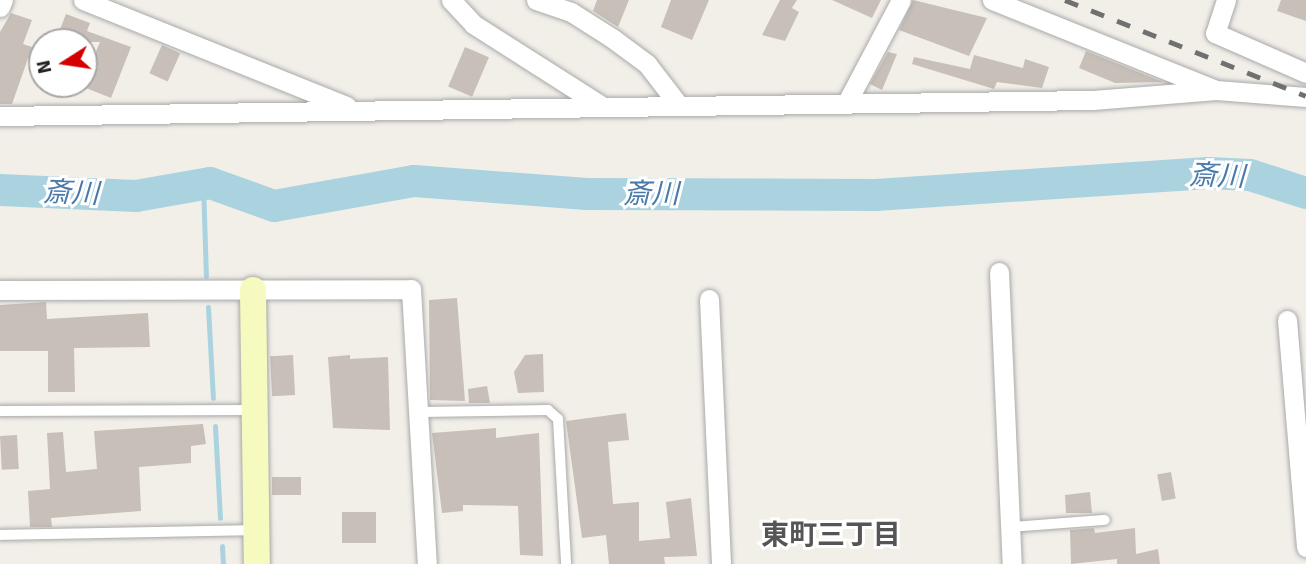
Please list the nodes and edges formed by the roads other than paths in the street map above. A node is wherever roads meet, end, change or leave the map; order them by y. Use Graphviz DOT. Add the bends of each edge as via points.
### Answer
graph roads {
  1 [pos="3,0"];
  2 [pos="83,0"];
  3 [pos="451,0"];
  4 [pos="536,0"];
  5 [pos="901,0"];
  6 [pos="992,0"];
  7 [pos="1226,0"];
  8 [pos="0,7"];
  9 [pos="1306,73"];
  10 [pos="1216,90"];
  11 [pos="1306,97"];
  12 [pos="848,102"];
  13 [pos="677,103"];
  14 [pos="600,105"];
  15 [pos="354,108"];
  16 [pos="0,116"];
  17 [pos="999,272"];
  18 [pos="0,290"];
  19 [pos="253,290"];
  20 [pos="709,299"];
  21 [pos="1287,320"];
  22 [pos="254,410"];
  23 [pos="0,411"];
  24 [pos="421,412"];
  25 [pos="1105,520"];
  26 [pos="1010,527"];
  27 [pos="256,530"];
  28 [pos="0,535"];
  29 [pos="1306,547"];
  30 [pos="257,564"];
  31 [pos="427,564"];
  32 [pos="566,564"];
  33 [pos="721,564"];
  34 [pos="1012,564"];
  1 -- 8 [label="street"];
  2 -- 15 [label="street"];
  3 -- 14 [label="street" via="472,24"];
  4 -- 13 [label="street" via="571,12 612,38 647,64"];
  5 -- 12 [label="street"];
  6 -- 10 [label="street"];
  7 -- 9 [label="street" via="1215,33"];
  10 -- 11 [label="street"];
  10 -- 12 [label="street" via="1093,100"];
  12 -- 13 [label="street"];
  13 -- 14 [label="street"];
  14 -- 15 [label="street"];
  15 -- 16 [label="street"];
  17 -- 26 [label="street"];
  18 -- 19 [label="street"];
  19 -- 22 [label="street"];
  19 -- 24 [label="street" via="411,289"];
  20 -- 33 [label="street"];
  21 -- 29 [label="street"];
  22 -- 23 [label="lane"];
  22 -- 27 [label="street"];
  24 -- 31 [label="street"];
  24 -- 32 [label="lane" via="548,410 558,419"];
  25 -- 26 [label="lane"];
  26 -- 34 [label="street"];
  27 -- 28 [label="lane"];
  27 -- 30 [label="street"];
}
